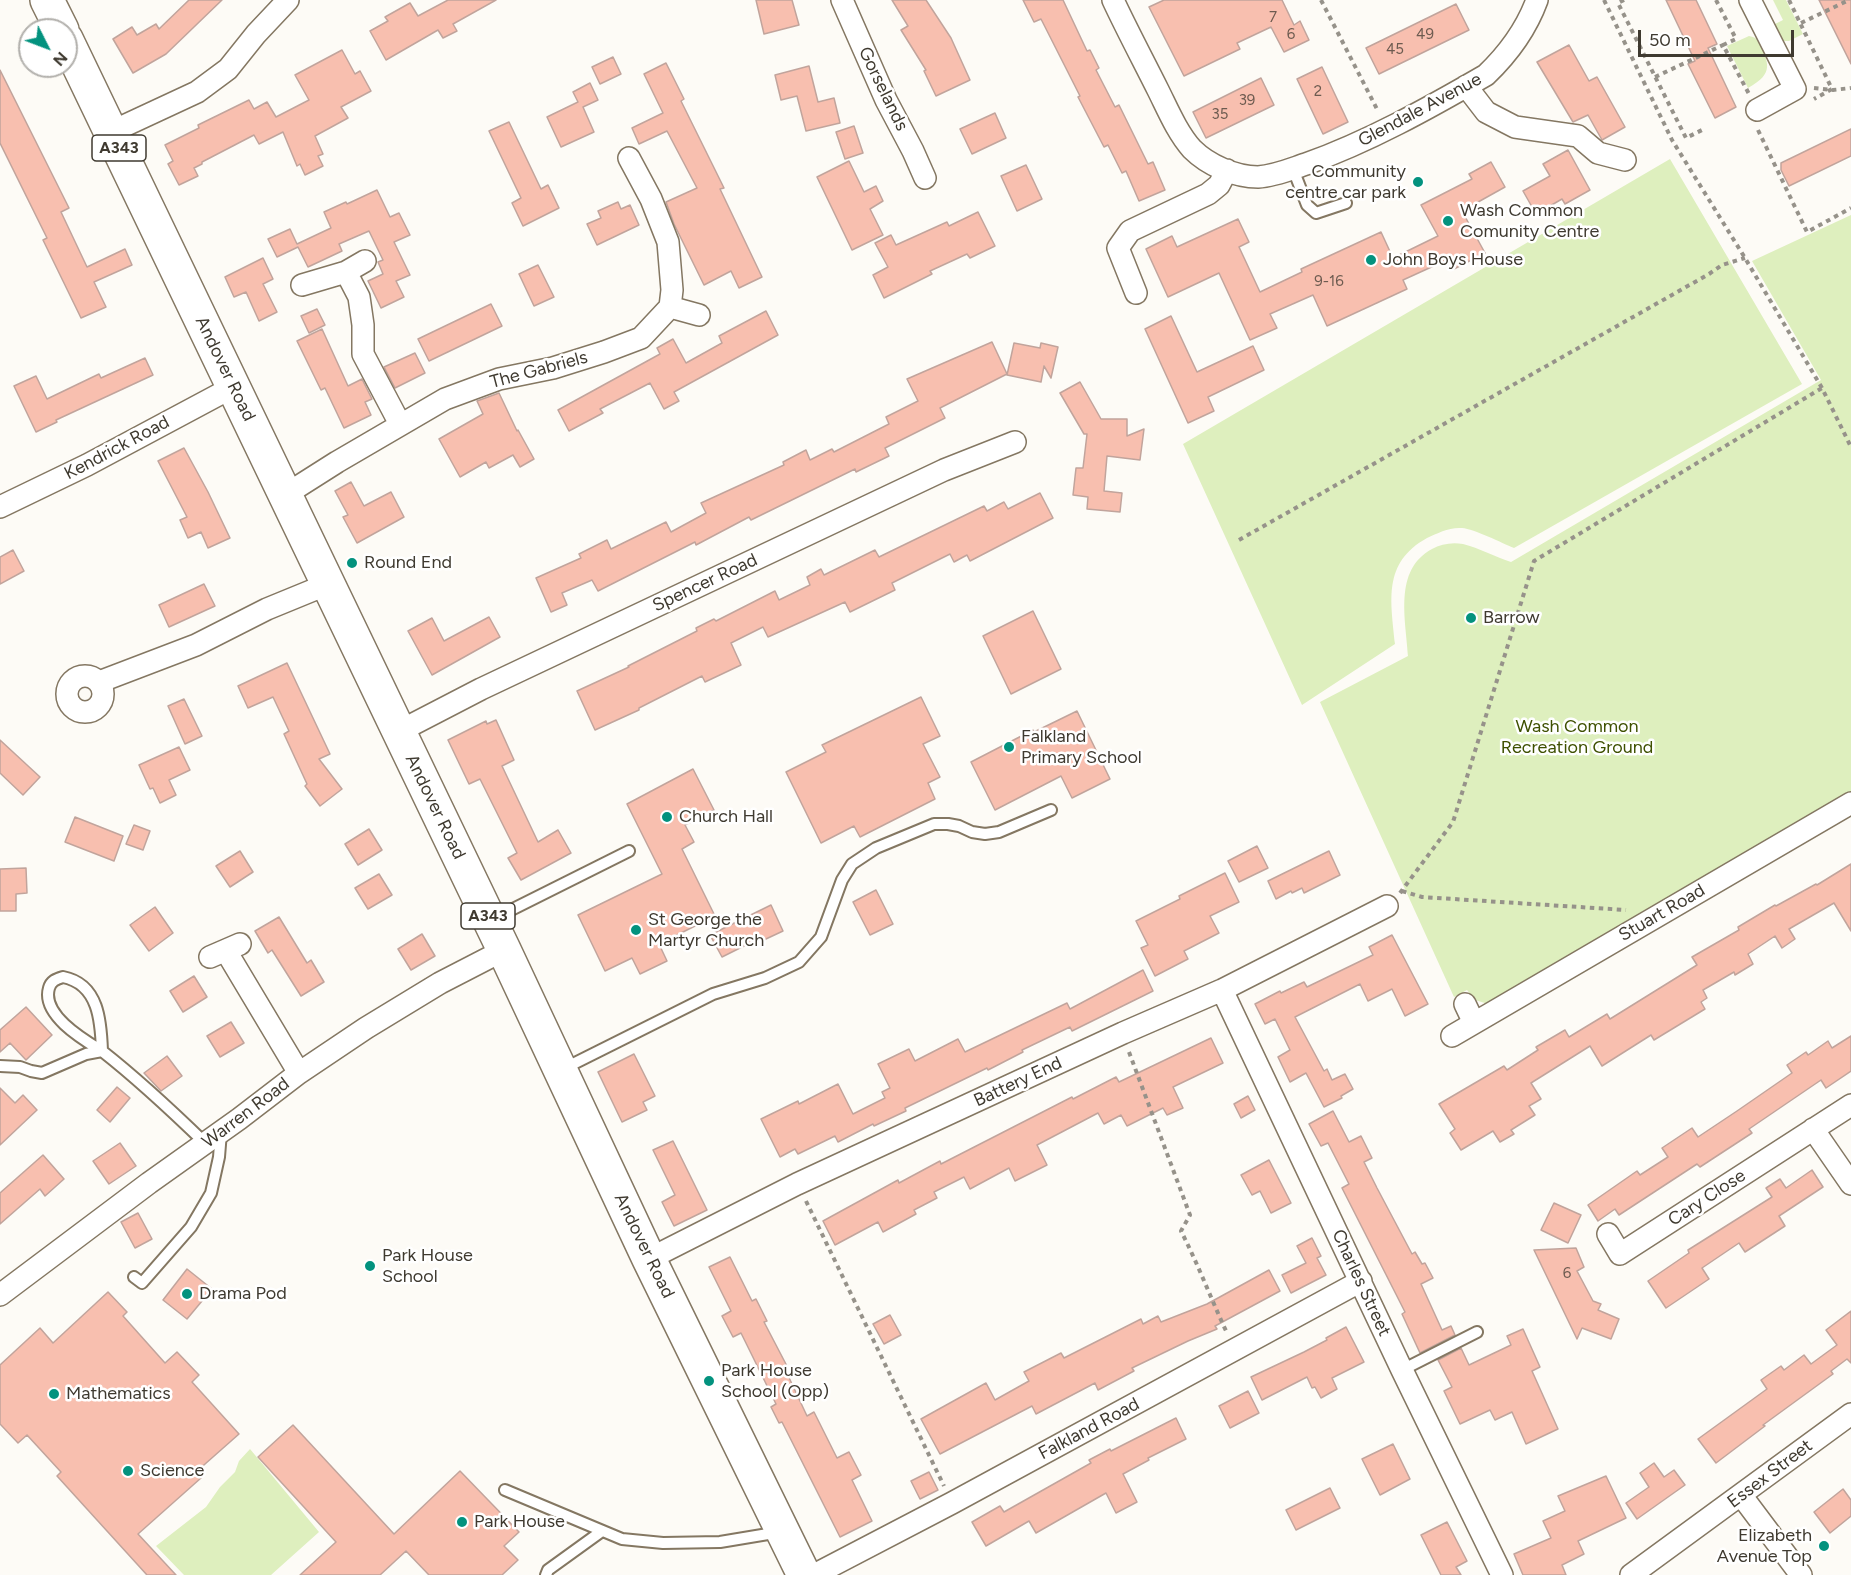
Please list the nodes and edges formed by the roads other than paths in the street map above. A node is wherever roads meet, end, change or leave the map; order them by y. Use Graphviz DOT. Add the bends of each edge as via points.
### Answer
graph roads {
  1 [pos="47,0"];
  2 [pos="288,0"];
  3 [pos="842,0"];
  4 [pos="1113,0"];
  5 [pos="1537,0"];
  6 [pos="1750,0"];
  7 [pos="56,18"];
  8 [pos="78,64"];
  9 [pos="1466,86"];
  10 [pos="1755,111"];
  11 [pos="111,132"];
  12 [pos="629,159"];
  13 [pos="1625,160"];
  14 [pos="1293,169"];
  15 [pos="1227,170"];
  16 [pos="925,178"];
  17 [pos="1346,203"];
  18 [pos="364,261"];
  19 [pos="346,272"];
  20 [pos="302,285"];
  21 [pos="1136,293"];
  22 [pos="670,307"];
  23 [pos="699,315"];
  24 [pos="233,387"];
  25 [pos="400,424"];
  26 [pos="1015,442"];
  27 [pos="285,495"];
  28 [pos="0,507"];
  29 [pos="328,584"];
  30 [pos="99,682"];
  31 [pos="399,732"];
  32 [pos="1851,803"];
  33 [pos="1051,810"];
  34 [pos="629,851"];
  35 [pos="1394,899"];
  36 [pos="490,920"];
  37 [pos="504,950"];
  38 [pos="226,951"];
  39 [pos="1222,990"];
  40 [pos="1452,1035"];
  41 [pos="102,1052"];
  42 [pos="0,1066"];
  43 [pos="560,1070"];
  44 [pos="299,1073"];
  45 [pos="1851,1105"];
  46 [pos="1813,1129"];
  47 [pos="213,1137"];
  48 [pos="1851,1184"];
  49 [pos="1608,1234"];
  50 [pos="649,1259"];
  51 [pos="134,1277"];
  52 [pos="1361,1281"];
  53 [pos="0,1295"];
  54 [pos="1477,1332"];
  55 [pos="1402,1370"];
  56 [pos="1851,1414"];
  57 [pos="505,1490"];
  58 [pos="1741,1495"];
  59 [pos="602,1531"];
  60 [pos="783,1532"];
  61 [pos="546,1575"];
  62 [pos="804,1575"];
  63 [pos="814,1575"];
  64 [pos="1502,1575"];
  65 [pos="1631,1575"];
  66 [pos="1801,1575"];
  1 -- 7 [label="main road"];
  2 -- 11 [label="street" via="228,69 197,92"];
  3 -- 16 [label="street, Gorselands"];
  4 -- 15 [label="street, Glendale Avenue" via="1182,135 1202,157"];
  5 -- 9 [label="street, Glendale Avenue" via="1509,51 1486,75"];
  6 -- 10 [label="street" via="1795,89"];
  8 -- 11 [label="main road, Andover Road / A343"];
  9 -- 13 [label="street" via="1486,112 1515,127 1578,136 1598,153"];
  9 -- 14 [label="street, Glendale Avenue" via="1347,149"];
  11 -- 24 [label="main road, Andover Road / A343"];
  12 -- 22 [label="street" via="668,242"];
  14 -- 15 [label="street, Glendale Avenue" via="1258,177"];
  14 -- 17 [label="lane" via="1307,205 1316,213"];
  15 -- 21 [label="street" via="1219,185 1208,194 1130,231 1118,248"];
  18 -- 19 [label="street"];
  19 -- 20 [label="street"];
  19 -- 25 [label="street" via="359,297 363,354"];
  22 -- 23 [label="street"];
  22 -- 25 [label="street, The Gabriels" via="640,338 553,368 499,379 445,399"];
  24 -- 27 [label="main road, Andover Road / A343"];
  24 -- 28 [label="street, Kendrick Road"];
  25 -- 27 [label="street, The Gabriels"];
  26 -- 31 [label="street, Spencer Road" via="944,470 480,689"];
  27 -- 29 [label="main road, Andover Road / A343"];
  29 -- 30 [label="street" via="196,645"];
  29 -- 31 [label="main road, Andover Road / A343"];
  31 -- 36 [label="main road, Andover Road / A343"];
  32 -- 40 [label="street, Stuart Road" via="1663,913 1469,1014"];
  33 -- 43 [label="lane" via="985,834 934,824 876,848 852,864 842,880 821,938 799,962 765,978 713,994"];
  34 -- 36 [label="lane"];
  35 -- 39 [label="street, Battery End"];
  36 -- 37 [label="main road, Andover Road / A343"];
  37 -- 43 [label="main road, Andover Road / A343"];
  37 -- 44 [label="street, Warren Road" via="440,982"];
  38 -- 44 [label="street"];
  39 -- 50 [label="street, Battery End" via="797,1184"];
  39 -- 52 [label="street, Charles Street"];
  41 -- 41 [label="lane" via="98,1009 87,990 71,979 56,979 48,994 53,1010 71,1031"];
  41 -- 42 [label="lane" via="86,1054 42,1073"];
  41 -- 47 [label="lane"];
  43 -- 50 [label="main road, Andover Road / A343"];
  44 -- 47 [label="street, Warren Road"];
  45 -- 46 [label="street, Cary Close"];
  46 -- 48 [label="street"];
  46 -- 49 [label="street, Cary Close" via="1620,1254"];
  47 -- 51 [label="lane" via="219,1157 211,1193 191,1227 142,1283"];
  47 -- 53 [label="street, Warren Road"];
  50 -- 60 [label="main road, Andover Road / A343"];
  52 -- 55 [label="street, Charles Street"];
  52 -- 63 [label="street, Falkland Road"];
  54 -- 55 [label="lane"];
  55 -- 64 [label="street, Charles Street"];
  56 -- 58 [label="street, Essex Street"];
  57 -- 59 [label="lane"];
  58 -- 65 [label="street, Essex Street"];
  58 -- 66 [label="street"];
  59 -- 60 [label="lane" via="622,1539 663,1544 720,1542"];
  59 -- 61 [label="lane"];
  60 -- 62 [label="main road, Andover Road / A343"];
}
